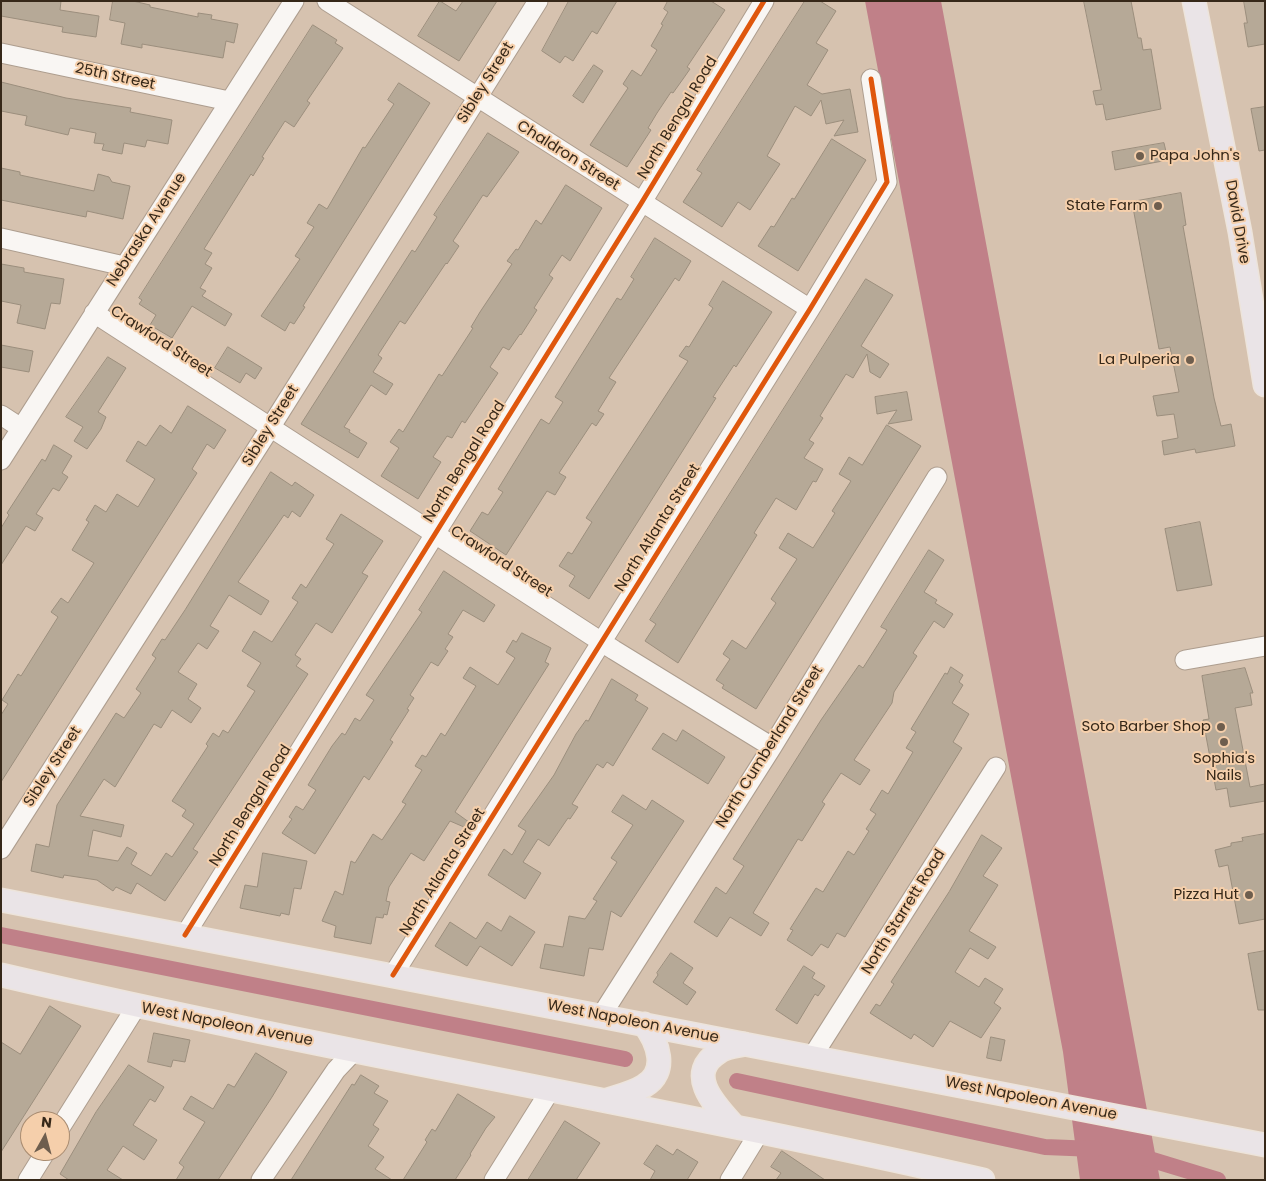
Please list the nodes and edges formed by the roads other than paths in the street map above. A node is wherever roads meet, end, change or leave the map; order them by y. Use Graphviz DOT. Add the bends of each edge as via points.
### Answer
graph roads {
  1 [pos="294,1"];
  2 [pos="327,1"];
  3 [pos="538,1"];
  4 [pos="764,1"];
  5 [pos="1194,1"];
  6 [pos="1,53"];
  7 [pos="871,79"];
  8 [pos="476,98"];
  9 [pos="229,101"];
  10 [pos="642,202"];
  11 [pos="1,238"];
  12 [pos="124,266"];
  13 [pos="810,309"];
  14 [pos="94,313"];
  15 [pos="1265,385"];
  16 [pos="1,415"];
  17 [pos="21,428"];
  18 [pos="270,428"];
  19 [pos="1,460"];
  20 [pos="936,477"];
  21 [pos="435,534"];
  22 [pos="602,642"];
  23 [pos="1265,646"];
  24 [pos="1185,660"];
  25 [pos="772,747"];
  26 [pos="996,767"];
  27 [pos="1,849"];
  28 [pos="1,900"];
  29 [pos="185,935"];
  30 [pos="1,975"];
  31 [pos="393,976"];
  32 [pos="136,1007"];
  33 [pos="601,1016"];
  34 [pos="644,1024"];
  35 [pos="746,1044"];
  36 [pos="356,1050"];
  37 [pos="812,1056"];
  38 [pos="551,1089"];
  39 [pos="607,1100"];
  40 [pos="70,1112"];
  41 [pos="734,1126"];
  42 [pos="760,1131"];
  43 [pos="1265,1145"];
  44 [pos="40,1161"];
  45 [pos="28,1180"];
  46 [pos="261,1180"];
  47 [pos="494,1180"];
  48 [pos="730,1180"];
  49 [pos="983,1180"];
  1 -- 9 [label="street, Nebraska Avenue"];
  2 -- 8 [label="street, Chaldron Street"];
  3 -- 8 [label="street, Sibley Street"];
  4 -- 10 [label="street, North Bengal Road"];
  5 -- 15 [label="main road, David Drive" via="1240,232"];
  6 -- 9 [label="street, 25th Street"];
  7 -- 13 [label="street, North Atlanta Street" via="887,182"];
  8 -- 10 [label="street, Chaldron Street"];
  8 -- 18 [label="street, Sibley Street"];
  9 -- 12 [label="street, Nebraska Avenue"];
  10 -- 13 [label="street, Chaldron Street"];
  10 -- 21 [label="street, North Bengal Road"];
  11 -- 12 [label="street"];
  12 -- 14 [label="street, Nebraska Avenue"];
  13 -- 22 [label="street, North Atlanta Street"];
  14 -- 17 [label="street, Nebraska Avenue"];
  14 -- 18 [label="street, Crawford Street"];
  16 -- 17 [label="street"];
  17 -- 19 [label="street, Nebraska Avenue"];
  18 -- 21 [label="street, Crawford Street"];
  18 -- 27 [label="street, Sibley Street"];
  20 -- 25 [label="street, North Cumberland Street"];
  21 -- 22 [label="street, Crawford Street"];
  21 -- 29 [label="street, North Bengal Road"];
  22 -- 25 [label="street, Crawford Street"];
  22 -- 31 [label="street, North Atlanta Street"];
  23 -- 24 [label="street"];
  25 -- 33 [label="street, North Cumberland Street"];
  26 -- 37 [label="street, North Starrett Road"];
  28 -- 29 [label="main road, West Napoleon Avenue"];
  29 -- 31 [label="main road, West Napoleon Avenue"];
  30 -- 32 [label="main road, West Napoleon Avenue"];
  31 -- 33 [label="main road, West Napoleon Avenue"];
  32 -- 36 [label="main road, West Napoleon Avenue"];
  32 -- 40 [label="street"];
  33 -- 34 [label="main road, West Napoleon Avenue"];
  34 -- 35 [label="main road, West Napoleon Avenue"];
  34 -- 39 [label="main road" via="656,1043 660,1063 656,1075 645,1086"];
  35 -- 37 [label="main road, West Napoleon Avenue"];
  35 -- 41 [label="main road" via="719,1051 705,1066 702,1075 706,1091"];
  36 -- 38 [label="main road, West Napoleon Avenue"];
  36 -- 46 [label="street" via="336,1070"];
  37 -- 43 [label="main road, West Napoleon Avenue"];
  38 -- 39 [label="main road, West Napoleon Avenue"];
  38 -- 47 [label="street"];
  39 -- 41 [label="main road, West Napoleon Avenue"];
  41 -- 42 [label="main road, West Napoleon Avenue"];
  42 -- 48 [label="street"];
  42 -- 49 [label="main road, West Napoleon Avenue"];
  44 -- 45 [label="street"];
}
